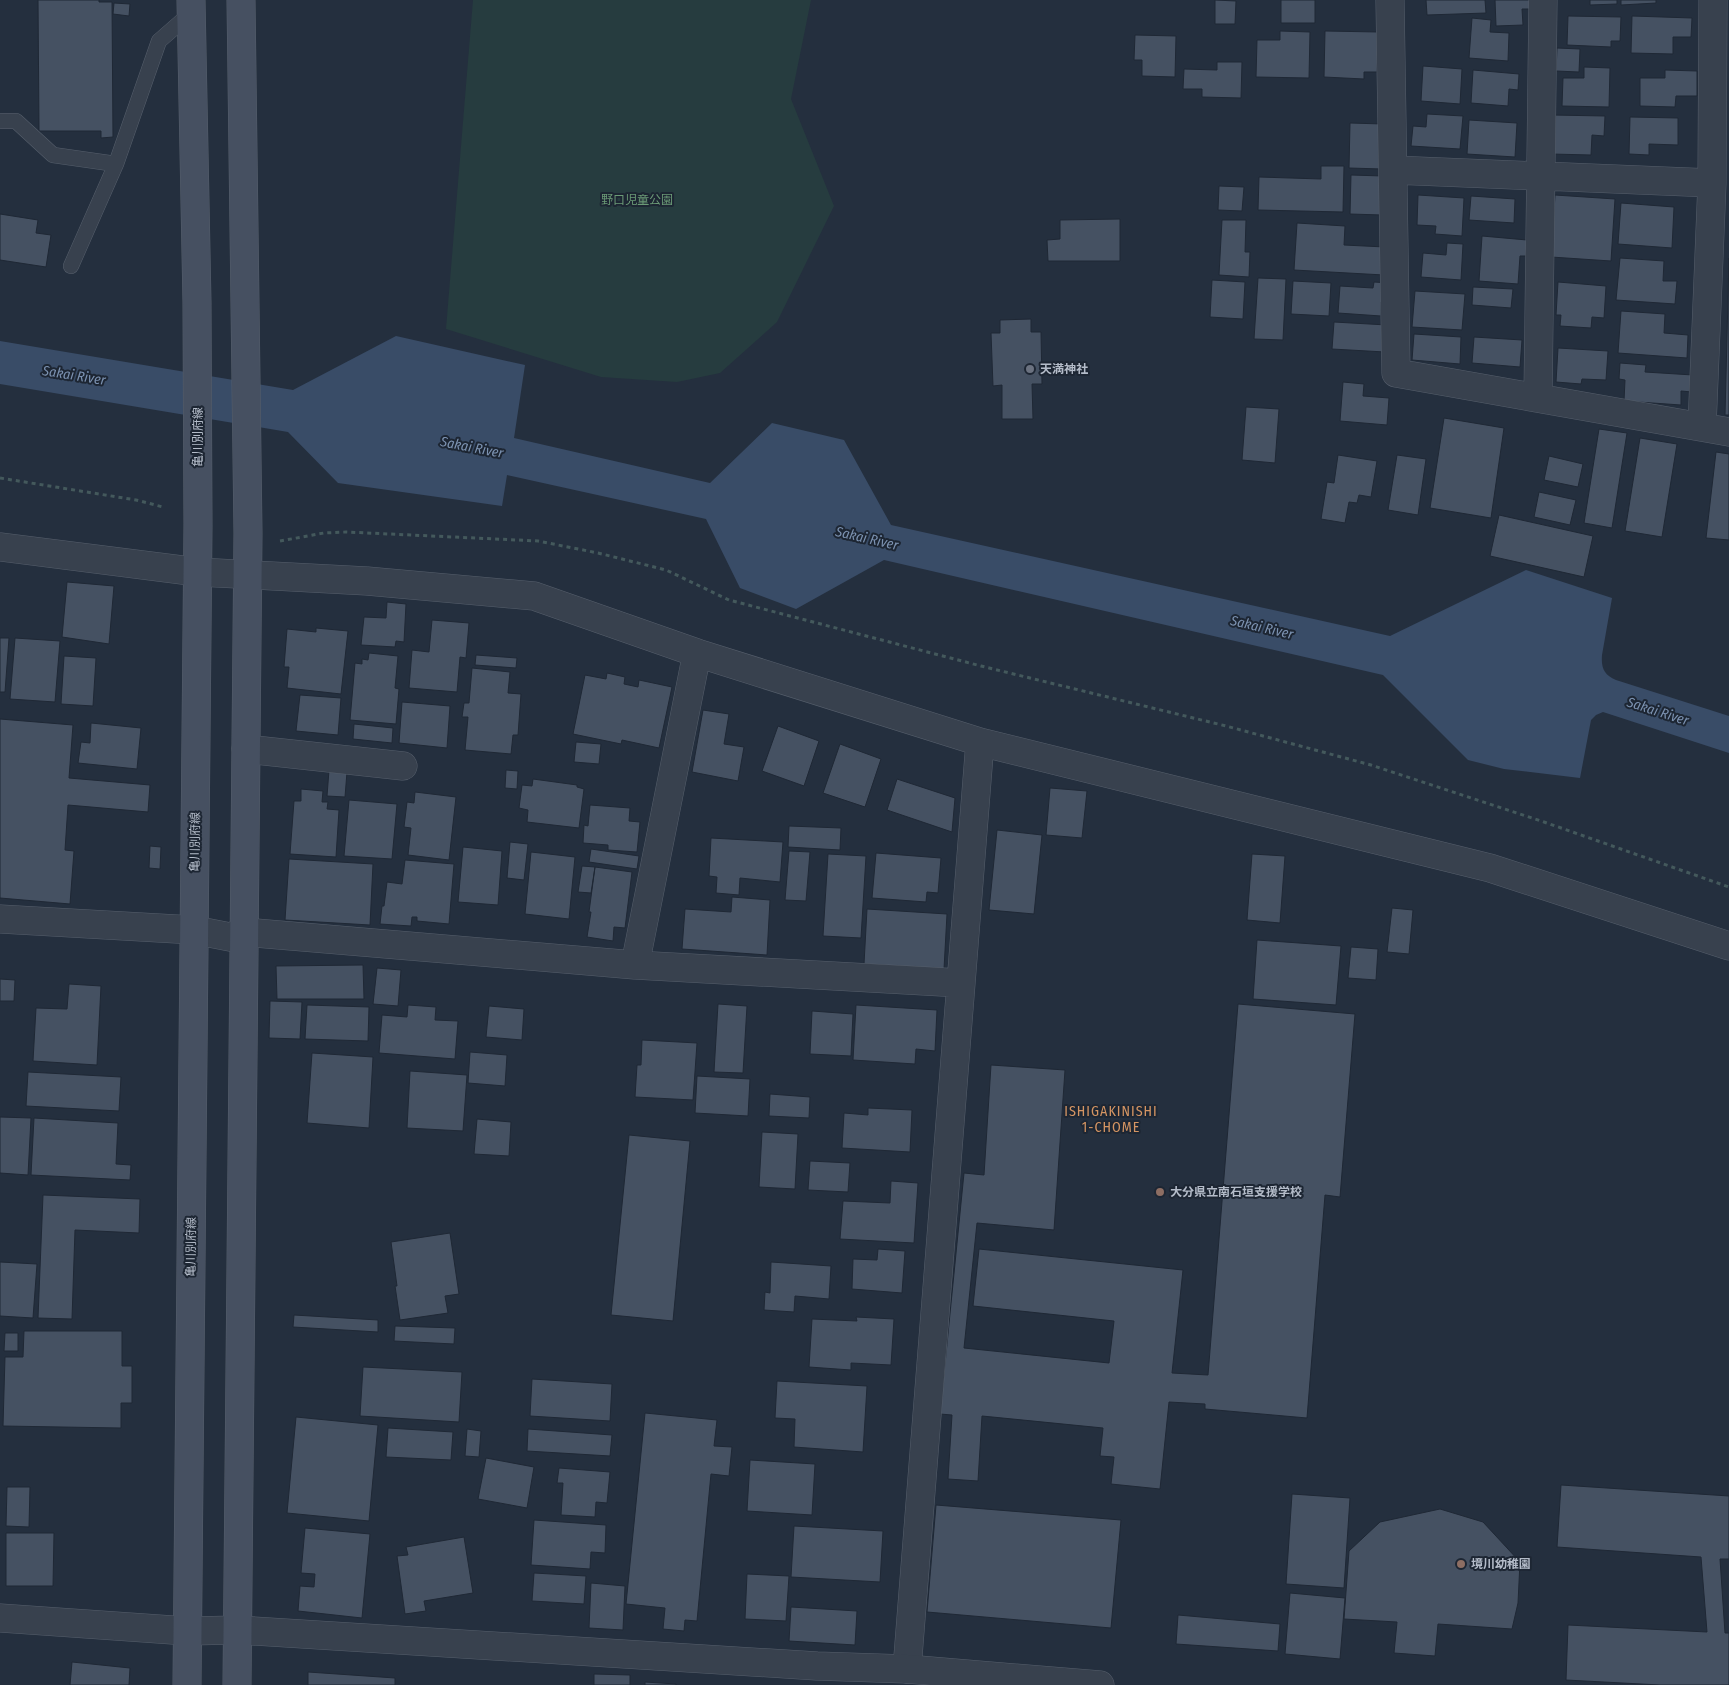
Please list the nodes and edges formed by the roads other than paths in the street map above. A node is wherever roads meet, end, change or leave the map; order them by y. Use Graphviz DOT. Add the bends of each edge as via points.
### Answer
graph roads {
  1 [pos="241,0"];
  2 [pos="1390,0"];
  3 [pos="1543,0"];
  4 [pos="1712,0"];
  5 [pos="191,6"];
  6 [pos="2,121"];
  7 [pos="116,164"];
  8 [pos="1393,170"];
  9 [pos="1540,175"];
  10 [pos="1712,183"];
  11 [pos="71,266"];
  12 [pos="1538,398"];
  13 [pos="1702,427"];
  14 [pos="1729,432"];
  15 [pos="0,547"];
  16 [pos="198,572"];
  17 [pos="247,574"];
  18 [pos="697,653"];
  19 [pos="980,742"];
  20 [pos="246,750"];
  21 [pos="403,766"];
  22 [pos="0,919"];
  23 [pos="194,930"];
  24 [pos="244,932"];
  25 [pos="1729,946"];
  26 [pos="635,965"];
  27 [pos="960,983"];
  28 [pos="0,1618"];
  29 [pos="238,1630"];
  30 [pos="187,1631"];
  31 [pos="907,1669"];
  32 [pos="817,1675"];
  33 [pos="187,1685"];
  34 [pos="237,1685"];
  35 [pos="1100,1685"];
  1 -- 17 [label="main road"];
  2 -- 8 [label="street"];
  3 -- 9 [label="street"];
  4 -- 10 [label="street"];
  5 -- 7 [label="lane" via="159,41"];
  5 -- 16 [label="main road, 亀川別府線"];
  6 -- 7 [label="lane" via="16,121 53,155"];
  7 -- 11 [label="lane"];
  8 -- 9 [label="street"];
  8 -- 12 [label="street" via="1396,373"];
  9 -- 10 [label="street"];
  9 -- 12 [label="street"];
  10 -- 13 [label="street"];
  12 -- 13 [label="street"];
  13 -- 14 [label="street"];
  15 -- 16 [label="street"];
  16 -- 17 [label="street"];
  16 -- 23 [label="main road, 亀川別府線"];
  17 -- 18 [label="street" via="534,596"];
  17 -- 20 [label="main road"];
  18 -- 19 [label="street"];
  18 -- 26 [label="street"];
  19 -- 25 [label="street" via="1490,868"];
  19 -- 27 [label="street"];
  20 -- 21 [label="street"];
  20 -- 24 [label="main road"];
  22 -- 23 [label="street"];
  23 -- 24 [label="street" via="230,936"];
  23 -- 30 [label="main road, 亀川別府線"];
  24 -- 26 [label="street"];
  24 -- 29 [label="main road"];
  26 -- 27 [label="street"];
  27 -- 31 [label="street"];
  28 -- 30 [label="street"];
  29 -- 30 [label="street"];
  29 -- 32 [label="street"];
  29 -- 34 [label="main road"];
  30 -- 33 [label="main road, 亀川別府線"];
  31 -- 32 [label="street"];
  31 -- 35 [label="street"];
}
